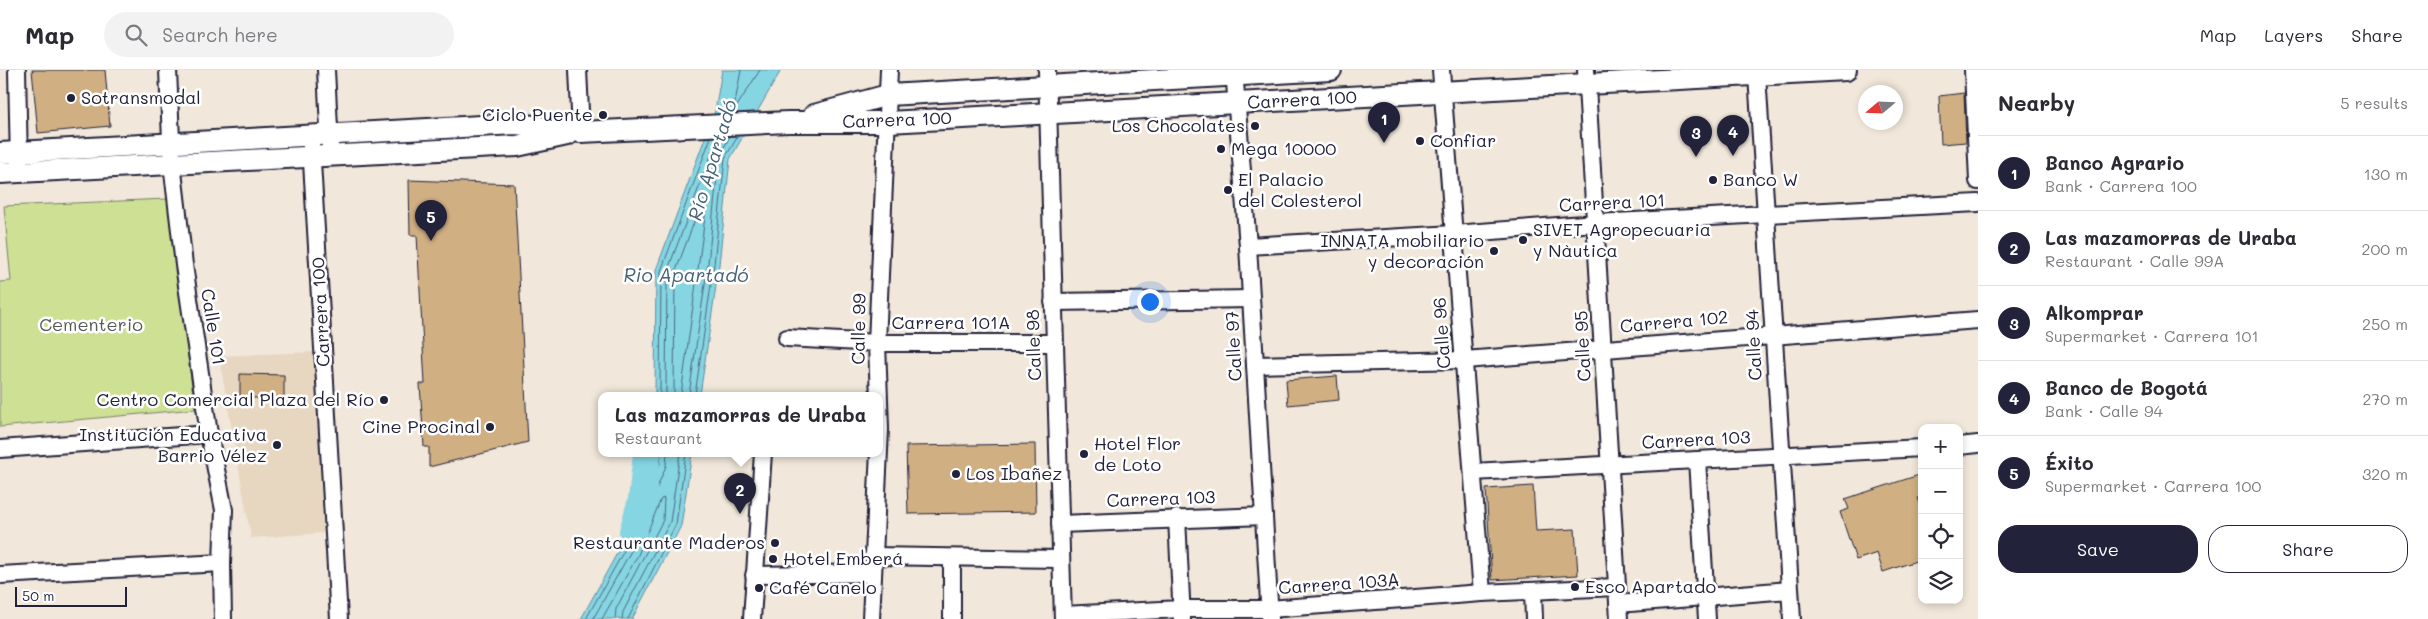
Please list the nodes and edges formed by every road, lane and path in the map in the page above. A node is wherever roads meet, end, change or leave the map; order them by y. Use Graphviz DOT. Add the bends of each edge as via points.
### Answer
graph roads {
  1 [pos="17,70"];
  2 [pos="168,70"];
  3 [pos="326,70"];
  4 [pos="578,70"];
  5 [pos="889,70"];
  6 [pos="1331,70"];
  7 [pos="1441,70"];
  8 [pos="1846,70"];
  9 [pos="1973,70"];
  10 [pos="1756,72"];
  11 [pos="1234,73"];
  12 [pos="1586,77"];
  13 [pos="1047,78"];
  14 [pos="1443,92"];
  15 [pos="888,95"];
  16 [pos="1236,103"];
  17 [pos="1048,113"];
  18 [pos="788,122"];
  19 [pos="888,122"];
  20 [pos="581,132"];
  21 [pos="320,135"];
  22 [pos="171,143"];
  23 [pos="10,152"];
  24 [pos="321,155"];
  25 [pos="172,163"];
  26 [pos="10,172"];
  27 [pos="1978,181"];
  28 [pos="1978,203"];
  29 [pos="1766,214"];
  30 [pos="1596,223"];
  31 [pos="1454,234"];
  32 [pos="1248,246"];
  33 [pos="1251,299"];
  34 [pos="1053,302"];
  35 [pos="1978,320"];
  36 [pos="1773,334"];
  37 [pos="787,338"];
  38 [pos="877,343"];
  39 [pos="1054,343"];
  40 [pos="1603,348"];
  41 [pos="1464,360"];
  42 [pos="1255,365"];
  43 [pos="878,392"];
  44 [pos="209,434"];
  45 [pos="1978,444"];
  46 [pos="1963,446"];
  47 [pos="1918,448"];
  48 [pos="0,449"];
  49 [pos="1780,456"];
  50 [pos="763,457"];
  51 [pos="878,457"];
  52 [pos="1697,460"];
  53 [pos="1610,464"];
  54 [pos="1472,472"];
  55 [pos="1264,516"];
  56 [pos="1177,518"];
  57 [pos="1060,524"];
  58 [pos="873,556"];
  59 [pos="952,558"];
  60 [pos="1061,559"];
  61 [pos="222,563"];
  62 [pos="873,573"];
  63 [pos="0,575"];
  64 [pos="754,575"];
  65 [pos="1617,587"];
  66 [pos="1790,590"];
  67 [pos="1533,591"];
  68 [pos="1482,593"];
  69 [pos="1705,597"];
  70 [pos="1359,611"];
  71 [pos="1619,611"];
  72 [pos="1181,614"];
  73 [pos="1270,614"];
  74 [pos="1063,617"];
  75 [pos="223,619"];
  76 [pos="339,619"];
  77 [pos="752,619"];
  78 [pos="871,619"];
  79 [pos="952,619"];
  80 [pos="1534,619"];
  81 [pos="1707,619"];
  82 [pos="1792,619"];
  1 -- 23 [label="street"];
  2 -- 22 [label="street, Calle 101"];
  3 -- 21 [label="street"];
  4 -- 20 [label="street"];
  5 -- 15 [label="street, Calle 99"];
  6 -- 11 [label="main road, Carrera 100"];
  7 -- 14 [label="street, Calle 96"];
  8 -- 10 [label="main road, Carrera 100"];
  9 -- 27 [label="street"];
  10 -- 12 [label="main road, Carrera 100"];
  10 -- 29 [label="street, Calle 94"];
  11 -- 13 [label="main road, Carrera 100"];
  11 -- 16 [label="street, Calle 97"];
  12 -- 14 [label="main road, Carrera 100"];
  12 -- 30 [label="street, Calle 95"];
  13 -- 15 [label="main road, Carrera 100"];
  13 -- 17 [label="street, Calle 98"];
  14 -- 16 [label="main road, Carrera 100"];
  14 -- 31 [label="street, Calle 96"];
  15 -- 18 [label="main road, Carrera 100"];
  15 -- 19 [label="street, Calle 99"];
  16 -- 17 [label="main road, Carrera 100"];
  16 -- 32 [label="street, Calle 97"];
  17 -- 19 [label="main road, Carrera 100"];
  17 -- 34 [label="street, Calle 98"];
  18 -- 19 [label="main road, Carrera 100"];
  18 -- 20 [label="main road, Carrera 100"];
  19 -- 38 [label="street, Calle 99"];
  20 -- 21 [label="main road, Carrera 100" via="517,124"];
  20 -- 24 [label="main road, Carrera 100" via="517,146"];
  21 -- 22 [label="main road, Carrera 100"];
  21 -- 24 [label="street"];
  22 -- 23 [label="main road, Carrera 100"];
  22 -- 25 [label="street, Calle 101"];
  23 -- 26 [label="street"];
  24 -- 25 [label="main road, Carrera 100"];
  24 -- 76 [label="street, Carrera 100"];
  25 -- 26 [label="main road, Carrera 100"];
  25 -- 44 [label="street, Calle 101"];
  28 -- 29 [label="street, Carrera 101"];
  29 -- 30 [label="street, Carrera 101"];
  29 -- 36 [label="street, Calle 94"];
  30 -- 31 [label="street, Carrera 101"];
  30 -- 40 [label="street, Calle 95"];
  31 -- 32 [label="street, Carrera 101"];
  31 -- 41 [label="street, Calle 96"];
  32 -- 33 [label="street, Calle 97"];
  33 -- 34 [label="street"];
  33 -- 42 [label="street, Calle 97"];
  34 -- 39 [label="street, Calle 98"];
  35 -- 36 [label="street, Carrera 102"];
  36 -- 40 [label="street, Carrera 102"];
  36 -- 49 [label="street, Calle 94"];
  37 -- 38 [label="street, Carrera 101A"];
  38 -- 39 [label="street, Carrera 101A"];
  38 -- 43 [label="street, Calle 99"];
  39 -- 57 [label="street, Calle 98"];
  40 -- 41 [label="street, Carrera 102"];
  40 -- 53 [label="street, Calle 95"];
  41 -- 42 [label="street, Carrera 102"];
  41 -- 54 [label="street, Calle 96"];
  42 -- 55 [label="street, Calle 97"];
  44 -- 48 [label="street"];
  44 -- 61 [label="street, Calle 101" via="224,510"];
  45 -- 46 [label="street"];
  47 -- 49 [label="street, Carrera 103"];
  49 -- 52 [label="street, Carrera 103"];
  49 -- 66 [label="street, Calle 94"];
  50 -- 64 [label="street"];
  51 -- 58 [label="street, Calle 99"];
  52 -- 53 [label="street, Carrera 103"];
  52 -- 69 [label="street"];
  53 -- 54 [label="street, Carrera 103"];
  53 -- 65 [label="street, Calle 95"];
  54 -- 68 [label="street, Calle 96"];
  55 -- 56 [label="street, Carrera 103"];
  55 -- 73 [label="street, Calle 97"];
  56 -- 57 [label="street, Carrera 103"];
  56 -- 72 [label="street"];
  57 -- 60 [label="street, Calle 98"];
  58 -- 59 [label="street"];
  58 -- 62 [label="street, Calle 99"];
  59 -- 60 [label="street"];
  59 -- 79 [label="street"];
  60 -- 74 [label="street, Calle 98"];
  61 -- 63 [label="street"];
  61 -- 75 [label="street, Calle 101"];
  62 -- 64 [label="street"];
  62 -- 78 [label="street, Calle 99"];
  64 -- 77 [label="street"];
  65 -- 67 [label="street, Carrera 103A"];
  65 -- 71 [label="street, Calle 95"];
  66 -- 69 [label="street"];
  66 -- 82 [label="street, Calle 94"];
  67 -- 68 [label="street, Carrera 103A"];
  67 -- 80 [label="street"];
  68 -- 70 [label="street, Carrera 103A"];
  69 -- 71 [label="street"];
  69 -- 81 [label="street"];
  70 -- 73 [label="street, Carrera 103A"];
  72 -- 73 [label="street, Carrera 103A"];
  72 -- 74 [label="street, Carrera 103A"];
}
